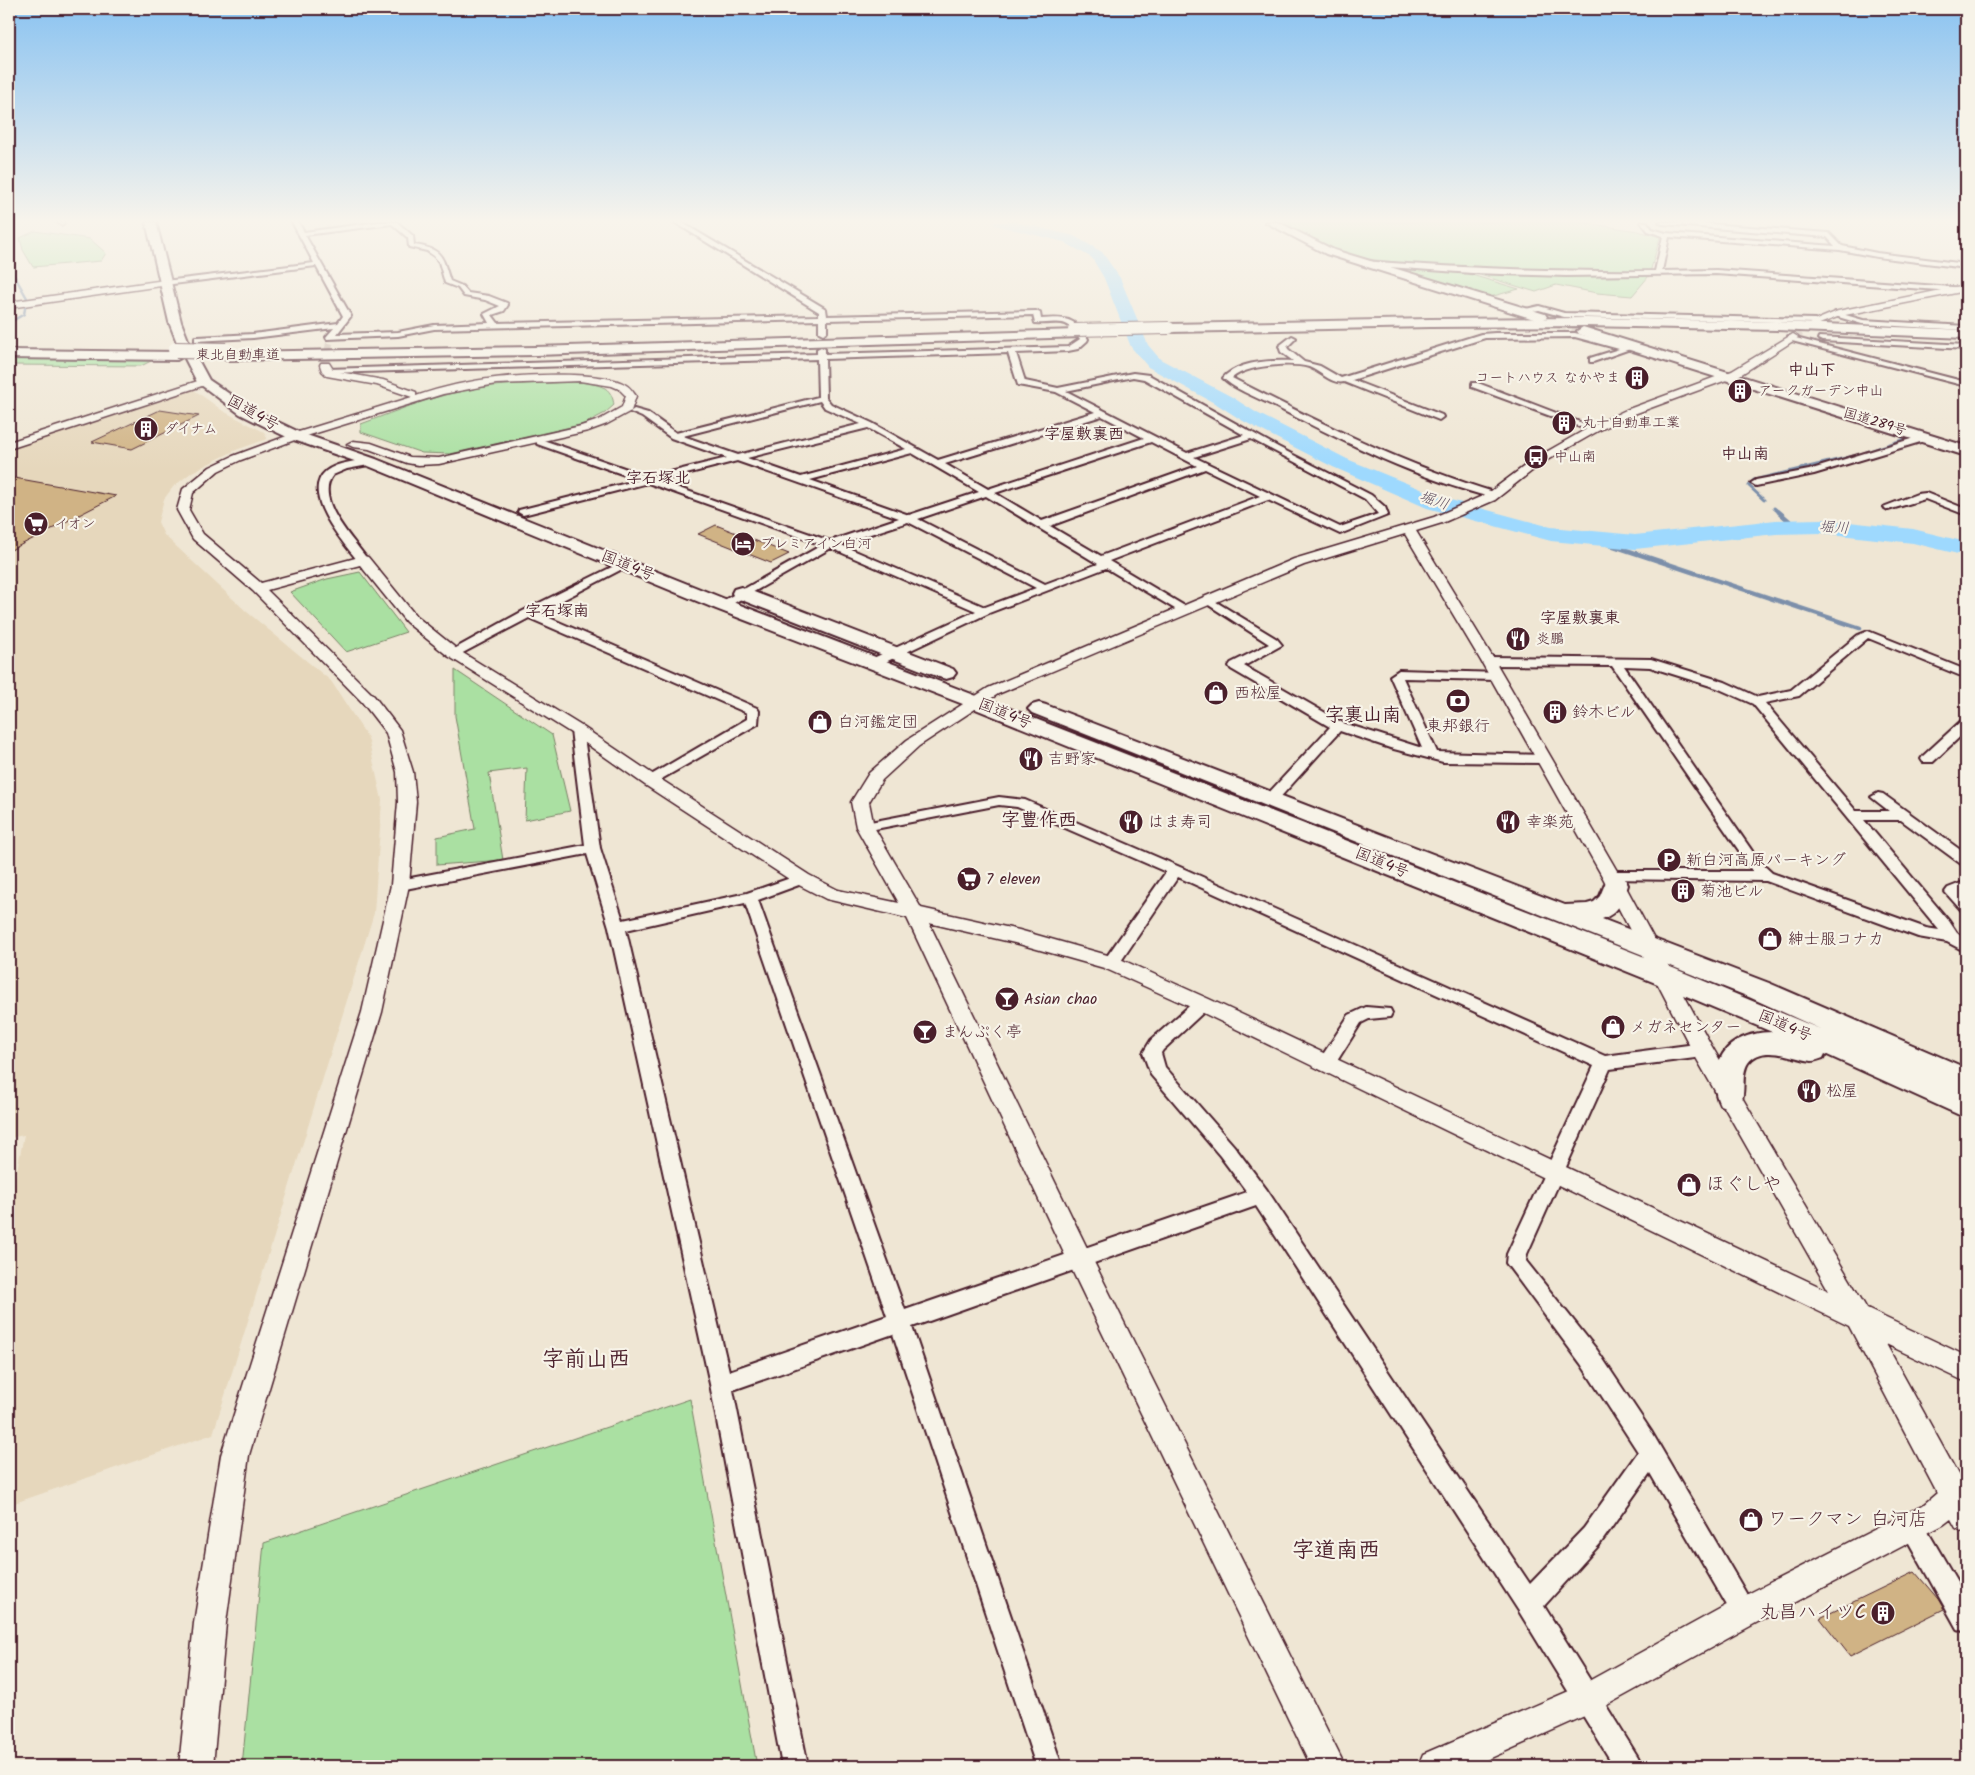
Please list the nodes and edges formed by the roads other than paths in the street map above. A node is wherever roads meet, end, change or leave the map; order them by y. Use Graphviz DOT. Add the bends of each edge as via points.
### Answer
graph roads {
  1 [pos="179,305"];
  2 [pos="341,305"];
  3 [pos="504,305"];
  4 [pos="814,305"];
  5 [pos="1500,305"];
  6 [pos="1884,305"];
  7 [pos="1521,311"];
  8 [pos="1838,314"];
  9 [pos="1541,317"];
  10 [pos="823,318"];
  11 [pos="1814,322"];
  12 [pos="193,324"];
  13 [pos="338,325"];
  14 [pos="496,326"];
  15 [pos="1966,328"];
  16 [pos="1170,330"];
  17 [pos="1583,331"];
  18 [pos="823,332"];
  19 [pos="1966,334"];
  20 [pos="1792,337"];
  21 [pos="1292,338"];
  22 [pos="198,339"];
  23 [pos="1966,340"];
  24 [pos="9,348"];
  25 [pos="1966,348"];
  26 [pos="1626,349"];
  27 [pos="822,352"];
  28 [pos="1011,352"];
  29 [pos="176,353"];
  30 [pos="9,354"];
  31 [pos="1961,357"];
  32 [pos="1593,360"];
  33 [pos="1301,363"];
  34 [pos="1694,366"];
  35 [pos="326,368"];
  36 [pos="1727,376"];
  37 [pos="1346,380"];
  38 [pos="204,382"];
  39 [pos="1966,384"];
  40 [pos="1475,385"];
  41 [pos="238,390"];
  42 [pos="1058,390"];
  43 [pos="412,394"];
  44 [pos="822,398"];
  45 [pos="634,412"];
  46 [pos="1102,413"];
  47 [pos="1439,417"];
  48 [pos="869,425"];
  49 [pos="307,429"];
  50 [pos="1594,429"];
  51 [pos="674,436"];
  52 [pos="1252,436"];
  53 [pos="1924,438"];
  54 [pos="1151,439"];
  55 [pos="540,442"];
  56 [pos="353,444"];
  57 [pos="9,446"];
  58 [pos="913,450"];
  59 [pos="1966,451"];
  60 [pos="1186,456"];
  61 [pos="737,458"];
  62 [pos="371,462"];
  63 [pos="937,463"];
  64 [pos="1205,466"];
  65 [pos="426,471"];
  66 [pos="646,480"];
  67 [pos="801,480"];
  68 [pos="1756,483"];
  69 [pos="987,493"];
  70 [pos="1269,496"];
  71 [pos="1493,496"];
  72 [pos="1888,507"];
  73 [pos="523,512"];
  74 [pos="1966,512"];
  75 [pos="911,519"];
  76 [pos="1042,525"];
  77 [pos="1408,528"];
  78 [pos="830,544"];
  79 [pos="362,560"];
  80 [pos="1104,562"];
  81 [pos="624,564"];
  82 [pos="1043,587"];
  83 [pos="258,588"];
  84 [pos="722,592"];
  85 [pos="744,594"];
  86 [pos="1208,600"];
  87 [pos="1184,610"];
  88 [pos="985,611"];
  89 [pos="527,613"];
  90 [pos="893,652"];
  91 [pos="453,653"];
  92 [pos="1615,662"];
  93 [pos="873,663"];
  94 [pos="1492,668"];
  95 [pos="1966,674"];
  96 [pos="984,696"];
  97 [pos="1757,701"];
  98 [pos="1966,724"];
  99 [pos="1338,726"];
  100 [pos="577,730"];
  101 [pos="1432,755"];
  102 [pos="1542,759"];
  103 [pos="1928,759"];
  104 [pos="651,781"];
  105 [pos="1878,797"];
  106 [pos="1271,799"];
  107 [pos="1852,815"];
  108 [pos="1904,816"];
  109 [pos="865,827"];
  110 [pos="593,848"];
  111 [pos="1966,861"];
  112 [pos="1175,870"];
  113 [pos="1767,876"];
  114 [pos="802,879"];
  115 [pos="1614,880"];
  116 [pos="400,886"];
  117 [pos="1966,886"];
  118 [pos="750,897"];
  119 [pos="1546,906"];
  120 [pos="1966,906"];
  121 [pos="914,913"];
  122 [pos="617,927"];
  123 [pos="1951,937"];
  124 [pos="1648,946"];
  125 [pos="1966,946"];
  126 [pos="1111,963"];
  127 [pos="1663,975"];
  128 [pos="1202,1004"];
  129 [pos="1384,1013"];
  130 [pos="1703,1050"];
  131 [pos="1604,1063"];
  132 [pos="1326,1064"];
  133 [pos="1966,1081"];
  134 [pos="1730,1097"];
  135 [pos="1966,1106"];
  136 [pos="1966,1110"];
  137 [pos="1552,1173"];
  138 [pos="1260,1196"];
  139 [pos="1079,1258"];
  140 [pos="899,1320"];
  141 [pos="1859,1320"];
  142 [pos="1966,1369"];
  143 [pos="721,1384"];
  144 [pos="1651,1453"];
  145 [pos="1960,1508"];
  146 [pos="1912,1526"];
  147 [pos="1529,1604"];
  148 [pos="1745,1612"];
  149 [pos="1966,1620"];
  150 [pos="1587,1699"];
  151 [pos="196,1766"];
  152 [pos="796,1766"];
  153 [pos="1050,1766"];
  154 [pos="1328,1766"];
  155 [pos="1435,1766"];
  156 [pos="1629,1766"];
  1 -- 38 [label="highway, 国道4号" via="184,345"];
  2 -- 13 [label="street" via="347,316"];
  3 -- 14 [label="street" via="501,310 488,314"];
  4 -- 10 [label="street" via="824,311"];
  5 -- 7 [label="highway"];
  6 -- 8 [label="street"];
  7 -- 9 [label="highway"];
  7 -- 11 [label="street" via="1539,308 1564,315"];
  8 -- 11 [label="street"];
  8 -- 15 [label="street" via="1862,322"];
  10 -- 14 [label="street"];
  10 -- 18 [label="street"];
  10 -- 28 [label="street" via="1036,313 1038,321 1076,325 1084,339 1068,349"];
  12 -- 22 [label="highway, 国道4号"];
  13 -- 14 [label="street" via="330,339 398,334 434,327"];
  13 -- 22 [label="street"];
  16 -- 19 [label="highway, 東北自動車道" via="1426,322 1588,322"];
  16 -- 23 [label="highway, 東北自動車道" via="1594,328 1776,331"];
  16 -- 29 [label="highway, 東北自動車道" via="536,351"];
  17 -- 34 [label="highway, 国道289号"];
  20 -- 25 [label="street"];
  20 -- 36 [label="street"];
  20 -- 39 [label="street"];
  21 -- 33 [label="street" via="1283,346 1284,350"];
  22 -- 41 [label="highway, 国道4号" via="214,374"];
  24 -- 29 [label="highway, 東北自動車道"];
  25 -- 31 [label="street" via="1958,354"];
  26 -- 32 [label="street"];
  26 -- 34 [label="street" via="1678,365"];
  26 -- 37 [label="street" via="1575,334 1484,336"];
  27 -- 28 [label="street"];
  27 -- 35 [label="street"];
  27 -- 44 [label="street"];
  28 -- 42 [label="street" via="1021,383"];
  29 -- 30 [label="highway, 東北自動車道"];
  33 -- 37 [label="street" via="1340,381"];
  33 -- 71 [label="street" via="1263,364 1232,372 1227,378 1358,444"];
  34 -- 36 [label="highway, 国道289号"];
  35 -- 43 [label="street" via="343,378 379,382"];
  36 -- 50 [label="street"];
  36 -- 53 [label="highway, 国道289号"];
  37 -- 47 [label="street"];
  38 -- 49 [label="highway, 国道4号" via="245,411"];
  38 -- 57 [label="street"];
  40 -- 50 [label="street"];
  42 -- 46 [label="street"];
  42 -- 52 [label="street" via="1139,374"];
  43 -- 45 [label="street" via="475,379 585,373 615,377 635,386 642,399"];
  43 -- 49 [label="street"];
  44 -- 48 [label="street" via="828,406"];
  44 -- 51 [label="street"];
  45 -- 51 [label="street" via="644,415"];
  45 -- 55 [label="street" via="596,430"];
  46 -- 54 [label="street"];
  46 -- 63 [label="street"];
  48 -- 58 [label="street"];
  48 -- 61 [label="street"];
  49 -- 56 [label="highway, 国道4号"];
  49 -- 56 [label="street" via="413,398 496,381 552,377 600,380 622,387 631,396 627,409 584,429 439,461 413,461 371,446"];
  49 -- 62 [label="highway, 国道4号"];
  49 -- 83 [label="street" via="214,469 187,492 183,510 198,536"];
  50 -- 71 [label="street" via="1538,461"];
  51 -- 61 [label="street"];
  52 -- 60 [label="street"];
  52 -- 70 [label="street" via="1368,497 1383,515 1340,531"];
  53 -- 59 [label="highway, 国道289号"];
  53 -- 68 [label="street" via="1810,472"];
  54 -- 60 [label="street"];
  54 -- 69 [label="street"];
  55 -- 65 [label="street" via="431,466"];
  55 -- 66 [label="street"];
  56 -- 65 [label="highway, 国道4号"];
  58 -- 63 [label="street"];
  58 -- 67 [label="street"];
  60 -- 64 [label="street"];
  61 -- 66 [label="street"];
  61 -- 67 [label="street"];
  62 -- 79 [label="street" via="330,472 324,488 330,517"];
  62 -- 81 [label="highway, 国道4号"];
  63 -- 69 [label="street"];
  64 -- 70 [label="street"];
  64 -- 76 [label="street"];
  65 -- 73 [label="highway, 国道4号"];
  66 -- 73 [label="street"];
  66 -- 78 [label="street"];
  67 -- 75 [label="street"];
  69 -- 75 [label="street"];
  69 -- 76 [label="street"];
  70 -- 80 [label="street"];
  71 -- 77 [label="street" via="1438,520"];
  72 -- 74 [label="street" via="1926,496"];
  73 -- 84 [label="highway, 国道4号"];
  75 -- 78 [label="street"];
  75 -- 82 [label="street"];
  76 -- 80 [label="street"];
  77 -- 86 [label="street" via="1299,562"];
  77 -- 94 [label="street"];
  78 -- 85 [label="street"];
  78 -- 88 [label="street"];
  79 -- 83 [label="street"];
  79 -- 91 [label="street" via="411,619"];
  80 -- 82 [label="street"];
  80 -- 87 [label="street"];
  81 -- 84 [label="highway, 国道4号"];
  81 -- 89 [label="street"];
  82 -- 88 [label="street"];
  83 -- 116 [label="street" via="368,698 394,733 405,772 407,802"];
  84 -- 85 [label="highway, 国道4号"];
  84 -- 93 [label="highway, 国道4号"];
  85 -- 90 [label="highway, 国道4号"];
  86 -- 87 [label="street"];
  86 -- 99 [label="street" via="1276,645 1235,666"];
  87 -- 96 [label="street"];
  88 -- 90 [label="street"];
  89 -- 91 [label="street"];
  89 -- 104 [label="street" via="753,712 753,720"];
  90 -- 93 [label="street"];
  90 -- 96 [label="highway, 国道4号"];
  91 -- 100 [label="street"];
  92 -- 94 [label="street"];
  92 -- 97 [label="street" via="1651,663 1688,673"];
  92 -- 113 [label="street" via="1754,864"];
  93 -- 96 [label="highway, 国道4号"];
  94 -- 101 [label="street" via="1396,676"];
  94 -- 102 [label="street"];
  95 -- 97 [label="street" via="1868,634 1795,693"];
  96 -- 106 [label="highway, 国道4号"];
  96 -- 109 [label="street" via="913,743 875,777 860,802"];
  96 -- 127 [label="highway, 国道4号"];
  97 -- 107 [label="street"];
  98 -- 103 [label="street"];
  99 -- 101 [label="street"];
  99 -- 106 [label="street"];
  100 -- 104 [label="street"];
  100 -- 110 [label="street"];
  101 -- 102 [label="street" via="1443,758"];
  102 -- 115 [label="street"];
  104 -- 114 [label="street"];
  105 -- 108 [label="street"];
  106 -- 119 [label="highway, 国道4号"];
  107 -- 108 [label="street"];
  107 -- 123 [label="street"];
  108 -- 111 [label="street"];
  109 -- 112 [label="street" via="999,801 1020,803"];
  109 -- 121 [label="street"];
  110 -- 116 [label="street"];
  110 -- 122 [label="street"];
  112 -- 126 [label="street"];
  112 -- 131 [label="street"];
  113 -- 115 [label="street"];
  113 -- 123 [label="street" via="1924,933"];
  114 -- 118 [label="street"];
  114 -- 121 [label="street" via="833,895"];
  115 -- 119 [label="highway" via="1611,900 1599,911 1580,914"];
  115 -- 124 [label="street"];
  116 -- 151 [label="street" via="372,1012 235,1455 210,1623"];
  117 -- 120 [label="street" via="1953,892"];
  118 -- 122 [label="street"];
  118 -- 140 [label="street"];
  119 -- 124 [label="highway, 国道4号"];
  121 -- 126 [label="street" via="1019,937"];
  121 -- 139 [label="street"];
  122 -- 143 [label="street"];
  123 -- 125 [label="street"];
  124 -- 127 [label="street"];
  124 -- 133 [label="highway, 国道4号" via="1759,990"];
  126 -- 128 [label="street"];
  127 -- 130 [label="street"];
  127 -- 135 [label="highway, 国道4号" via="1860,1057"];
  128 -- 132 [label="street"];
  128 -- 138 [label="street" via="1156,1045 1152,1053 1158,1070 1227,1151"];
  129 -- 132 [label="street" via="1366,1012 1355,1019"];
  130 -- 131 [label="street"];
  130 -- 134 [label="street"];
  131 -- 137 [label="street"];
  132 -- 137 [label="street"];
  134 -- 136 [label="highway" via="1731,1068 1740,1054 1760,1042 1791,1043 1834,1056"];
  134 -- 141 [label="street"];
  137 -- 141 [label="street"];
  137 -- 144 [label="street" via="1516,1263 1590,1357"];
  138 -- 139 [label="street"];
  138 -- 147 [label="street"];
  139 -- 140 [label="street"];
  139 -- 154 [label="street"];
  140 -- 143 [label="street"];
  140 -- 153 [label="street"];
  141 -- 142 [label="street"];
  141 -- 145 [label="street"];
  143 -- 152 [label="street"];
  144 -- 147 [label="street" via="1592,1536"];
  144 -- 148 [label="street"];
  145 -- 146 [label="street" via="1932,1515"];
  146 -- 148 [label="street"];
  146 -- 149 [label="street"];
  147 -- 150 [label="street"];
  148 -- 150 [label="street"];
  150 -- 155 [label="street"];
  150 -- 156 [label="street"];
}
